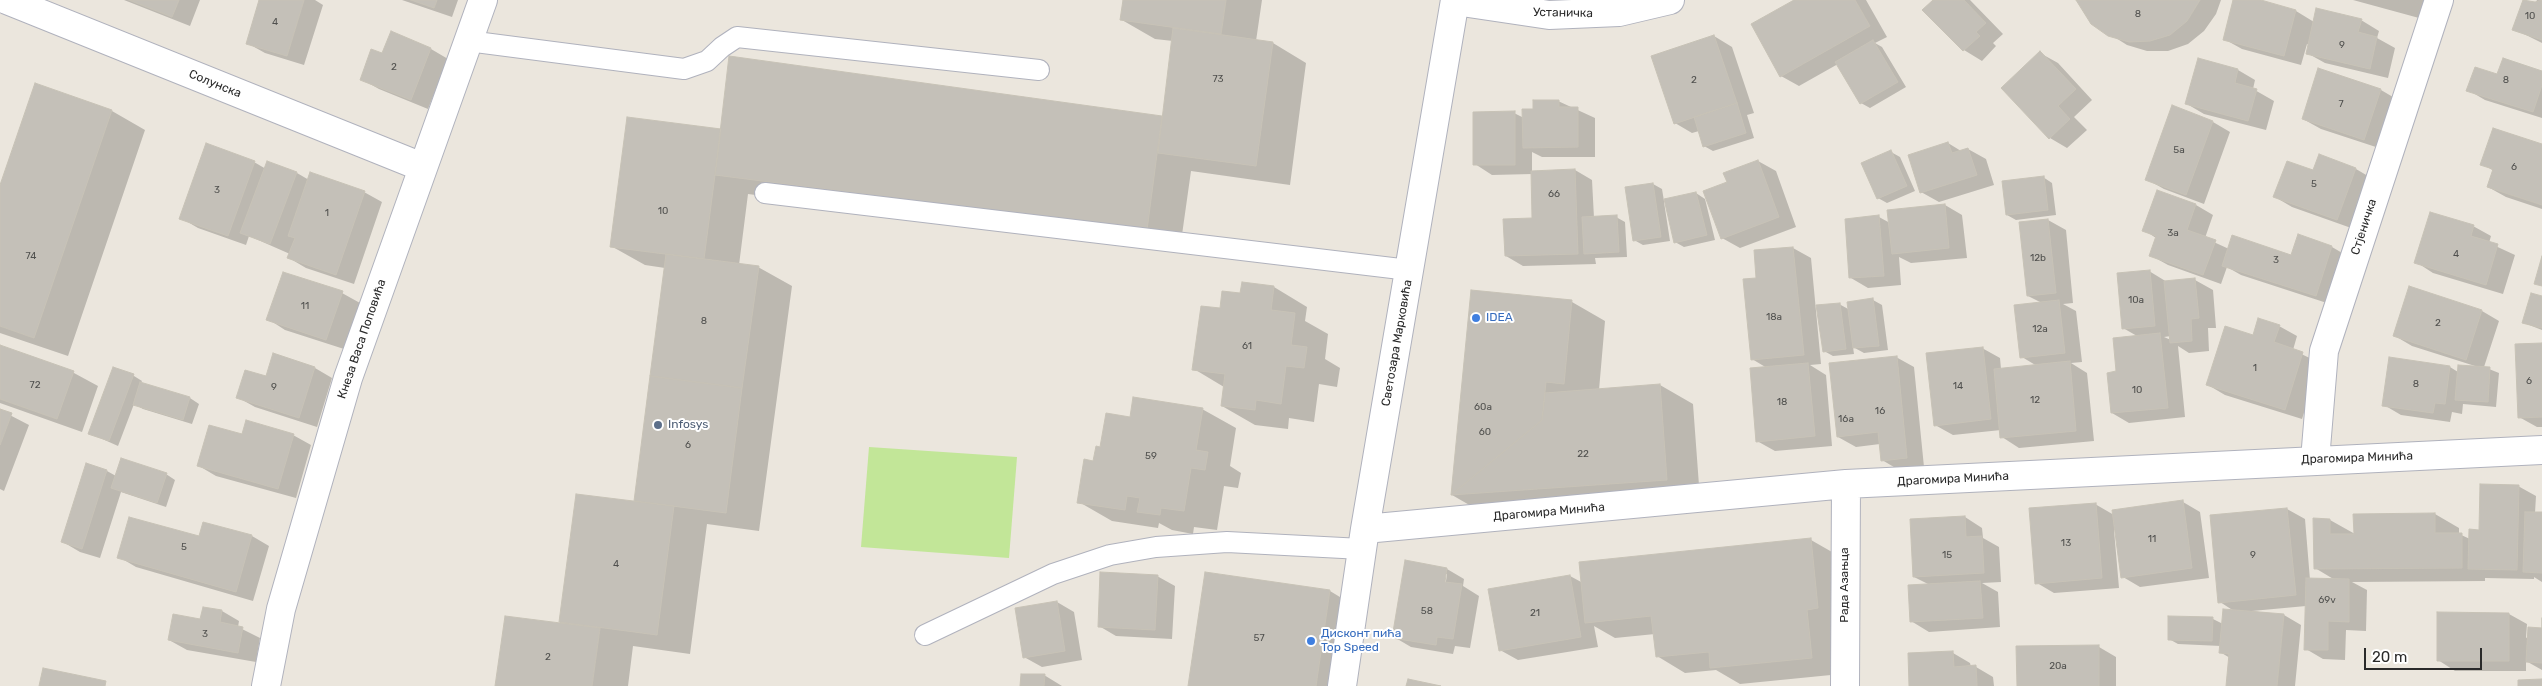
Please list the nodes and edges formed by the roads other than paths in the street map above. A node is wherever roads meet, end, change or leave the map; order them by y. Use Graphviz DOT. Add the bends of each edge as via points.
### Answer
graph roads {
  1 [pos="8,0"];
  2 [pos="482,0"];
  3 [pos="1455,0"];
  4 [pos="1670,0"];
  5 [pos="2439,0"];
  6 [pos="468,41"];
  7 [pos="1039,70"];
  8 [pos="422,167"];
  9 [pos="765,192"];
  10 [pos="1409,270"];
  11 [pos="2542,450"];
  12 [pos="2315,460"];
  13 [pos="1846,484"];
  14 [pos="1363,539"];
  15 [pos="925,635"];
  16 [pos="266,686"];
  17 [pos="1342,686"];
  18 [pos="1845,686"];
  1 -- 8 [label="street, Солунска"];
  2 -- 6 [label="street, Кнеза Васа Поповића"];
  3 -- 4 [label="street, Устаничка" via="1549,15 1619,12"];
  3 -- 10 [label="street, Светозара Марковића"];
  5 -- 12 [label="street, Стјеничка" via="2324,351"];
  6 -- 7 [label="lane" via="684,69 707,61 737,37"];
  6 -- 8 [label="street, Кнеза Васа Поповића"];
  8 -- 16 [label="street, Кнеза Васа Поповића" via="348,378 280,609"];
  9 -- 10 [label="lane"];
  10 -- 14 [label="street, Светозара Марковића"];
  11 -- 12 [label="street, Драгомира Минића"];
  12 -- 13 [label="street, Драгомира Минића"];
  13 -- 14 [label="street, Драгомира Минића"];
  13 -- 18 [label="street, Рада Азањца"];
  14 -- 15 [label="lane" via="1227,542 1110,555 1053,574"];
  14 -- 17 [label="street, Светозара Марковића"];
}
